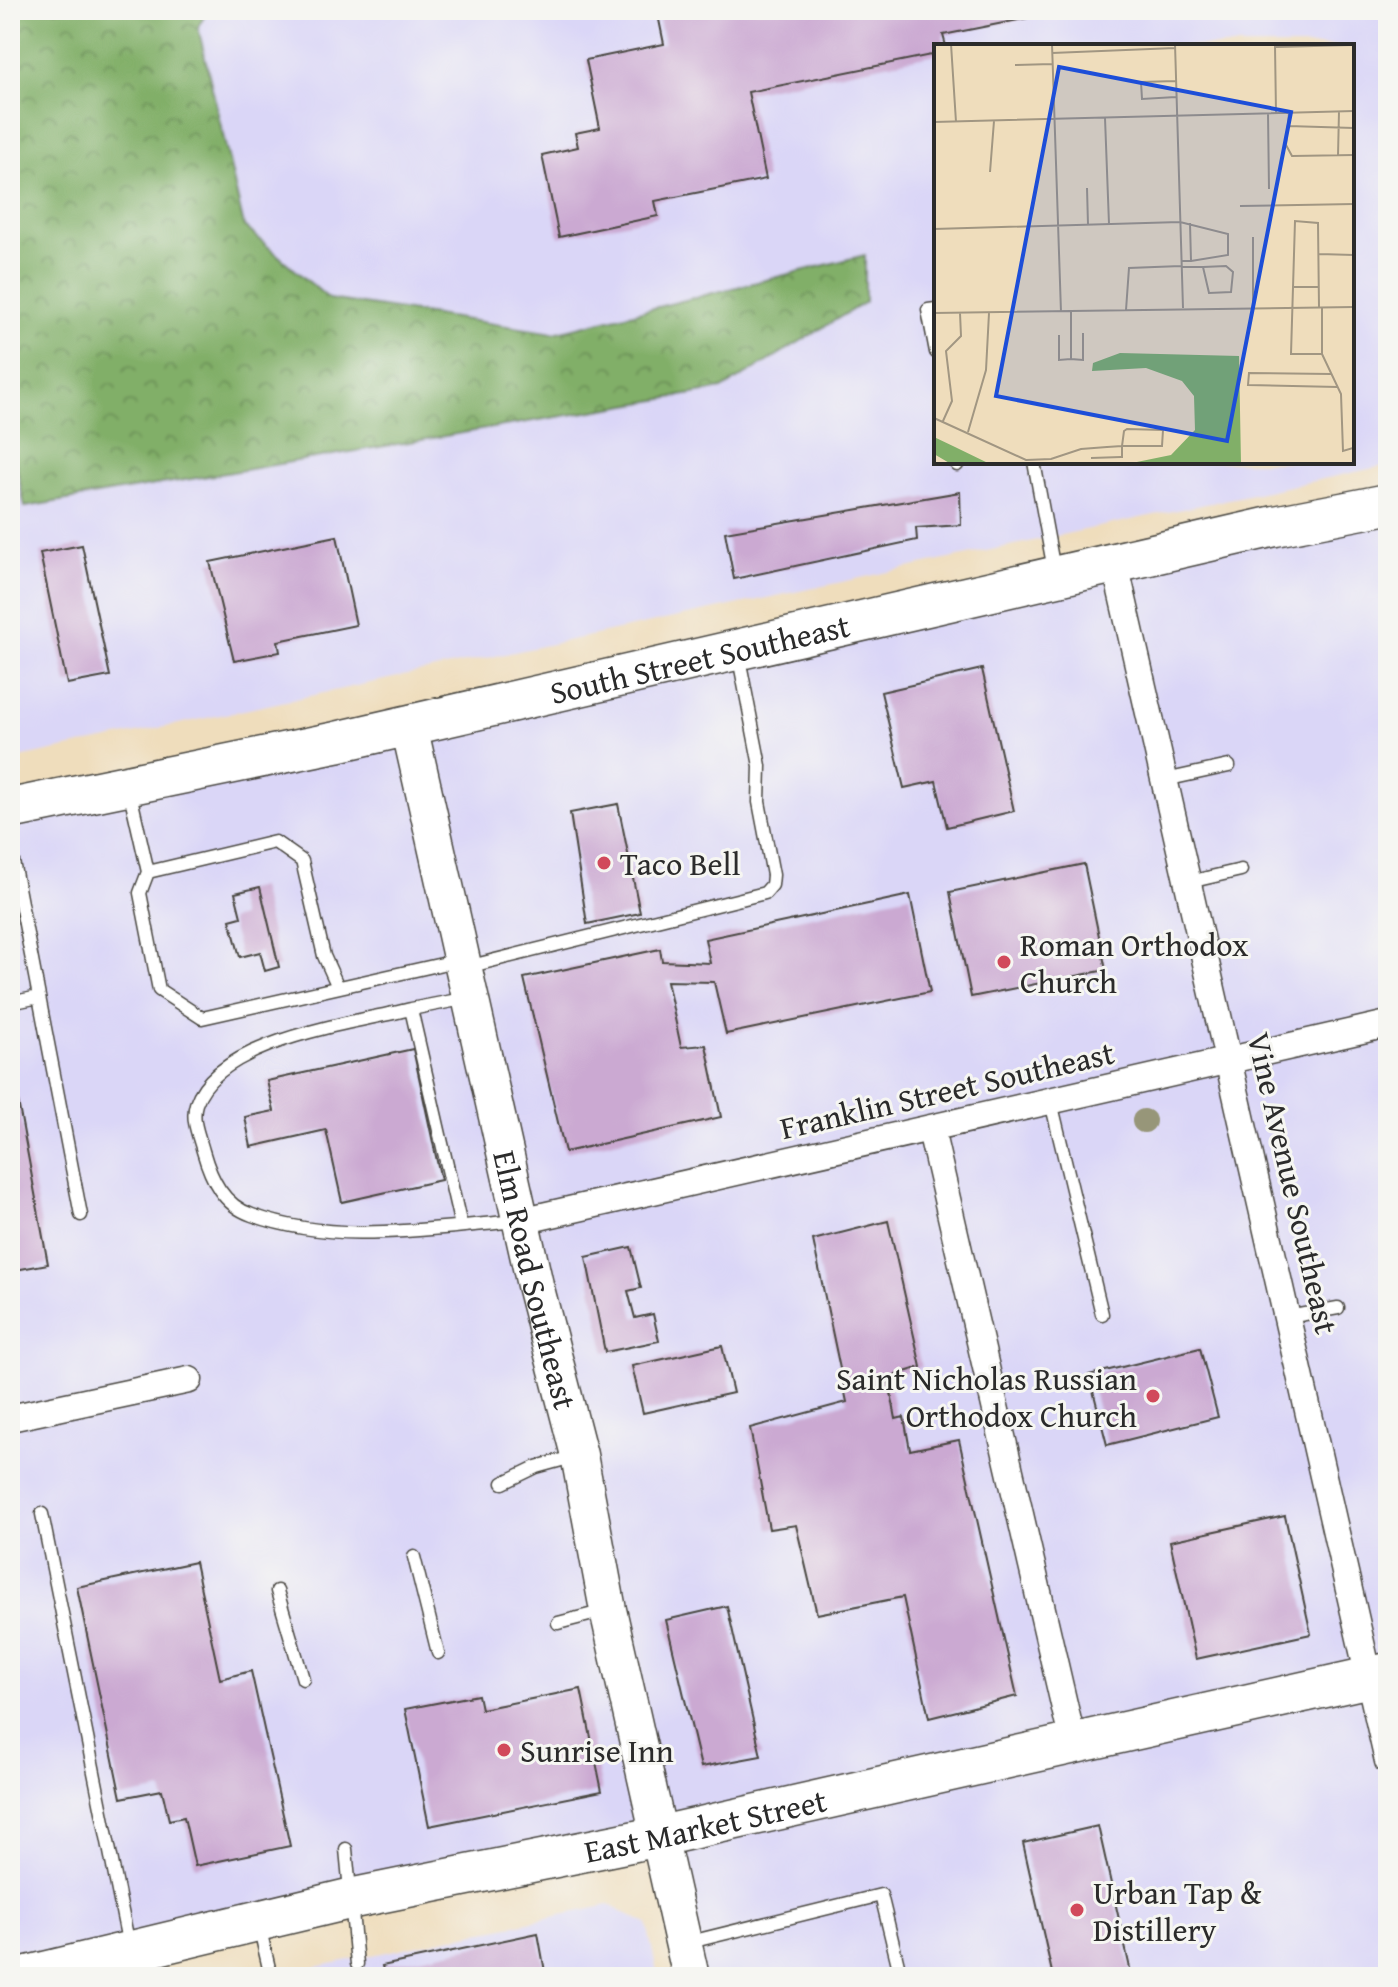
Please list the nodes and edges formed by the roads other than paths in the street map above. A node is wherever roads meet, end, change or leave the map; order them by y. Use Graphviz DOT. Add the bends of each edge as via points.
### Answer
graph roads {
  1 [pos="934,309"];
  2 [pos="934,342"];
  3 [pos="1034,464"];
  4 [pos="1388,504"];
  5 [pos="1115,564"];
  6 [pos="1056,577"];
  7 [pos="737,650"];
  8 [pos="409,726"];
  9 [pos="1229,766"];
  10 [pos="1165,780"];
  11 [pos="128,786"];
  12 [pos="10,809"];
  13 [pos="10,846"];
  14 [pos="1241,870"];
  15 [pos="148,872"];
  16 [pos="1189,882"];
  17 [pos="15,891"];
  18 [pos="466,975"];
  19 [pos="338,987"];
  20 [pos="39,997"];
  21 [pos="10,1003"];
  22 [pos="411,1009"];
  23 [pos="1388,1024"];
  24 [pos="1231,1059"];
  25 [pos="1051,1102"];
  26 [pos="931,1130"];
  27 [pos="81,1215"];
  28 [pos="521,1221"];
  29 [pos="461,1226"];
  30 [pos="1338,1308"];
  31 [pos="1102,1314"];
  32 [pos="1288,1317"];
  33 [pos="189,1380"];
  34 [pos="10,1418"];
  35 [pos="579,1455"];
  36 [pos="503,1483"];
  37 [pos="42,1514"];
  38 [pos="414,1557"];
  39 [pos="277,1591"];
  40 [pos="608,1610"];
  41 [pos="558,1623"];
  42 [pos="438,1653"];
  43 [pos="1378,1675"];
  44 [pos="303,1679"];
  45 [pos="1073,1743"];
  46 [pos="1388,1761"];
  47 [pos="660,1836"];
  48 [pos="346,1849"];
  49 [pos="349,1899"];
  50 [pos="259,1923"];
  51 [pos="688,1960"];
  52 [pos="139,1961"];
  53 [pos="357,1964"];
  54 [pos="10,1967"];
  55 [pos="86,1970"];
  56 [pos="12,1977"];
  57 [pos="24,1977"];
  58 [pos="271,1977"];
  59 [pos="901,1977"];
  1 -- 2 [label="lane" via="928,310"];
  3 -- 6 [label="lane"];
  4 -- 5 [label="main road, South Street Southeast"];
  5 -- 6 [label="main road, South Street Southeast"];
  5 -- 10 [label="street, Vine Avenue Southeast"];
  6 -- 7 [label="main road, South Street Southeast"];
  7 -- 8 [label="main road, South Street Southeast"];
  7 -- 18 [label="lane" via="760,766 759,802 772,885 765,893"];
  8 -- 11 [label="main road, South Street Southeast"];
  8 -- 18 [label="main road, Elm Road Southeast"];
  9 -- 10 [label="lane"];
  10 -- 16 [label="street, Vine Avenue Southeast"];
  11 -- 12 [label="main road, South Street Southeast"];
  11 -- 15 [label="lane"];
  13 -- 17 [label="lane"];
  14 -- 16 [label="lane"];
  15 -- 19 [label="lane" via="275,842 302,861 324,956"];
  15 -- 19 [label="lane" via="140,893 159,990 202,1018"];
  16 -- 24 [label="street, Vine Avenue Southeast"];
  17 -- 20 [label="lane"];
  18 -- 19 [label="lane"];
  18 -- 22 [label="lane"];
  18 -- 28 [label="main road, Elm Road Southeast"];
  20 -- 21 [label="lane"];
  20 -- 27 [label="lane"];
  22 -- 29 [label="lane"];
  22 -- 29 [label="lane" via="267,1044 206,1085 194,1122 211,1177 229,1203 251,1215 294,1226 386,1235"];
  23 -- 24 [label="street, Franklin Street Southeast"];
  24 -- 25 [label="street, Franklin Street Southeast"];
  24 -- 32 [label="street, Vine Avenue Southeast"];
  25 -- 26 [label="street, Franklin Street Southeast"];
  25 -- 31 [label="lane"];
  26 -- 28 [label="street, Franklin Street Southeast"];
  26 -- 45 [label="street"];
  28 -- 29 [label="lane"];
  28 -- 35 [label="main road, Elm Road Southeast"];
  30 -- 32 [label="lane"];
  32 -- 43 [label="street, Vine Avenue Southeast"];
  33 -- 34 [label="street"];
  35 -- 36 [label="lane"];
  35 -- 40 [label="main road, Elm Road Southeast"];
  37 -- 52 [label="lane"];
  38 -- 42 [label="lane"];
  39 -- 44 [label="lane"];
  40 -- 41 [label="lane"];
  40 -- 47 [label="main road, Elm Road Southeast"];
  43 -- 45 [label="main road, East Market Street"];
  43 -- 46 [label="street, Vine Avenue Southeast"];
  45 -- 47 [label="main road, East Market Street"];
  47 -- 49 [label="main road, East Market Street"];
  47 -- 51 [label="main road, Elm Road Southeast"];
  48 -- 49 [label="lane"];
  49 -- 50 [label="main road, East Market Street"];
  49 -- 53 [label="lane"];
  50 -- 52 [label="main road, East Market Street"];
  50 -- 58 [label="lane"];
  51 -- 59 [label="lane" via="881,1895"];
  52 -- 55 [label="main road, East Market Street"];
  54 -- 56 [label="lane"];
  55 -- 57 [label="main road, East Market Street"];
}
